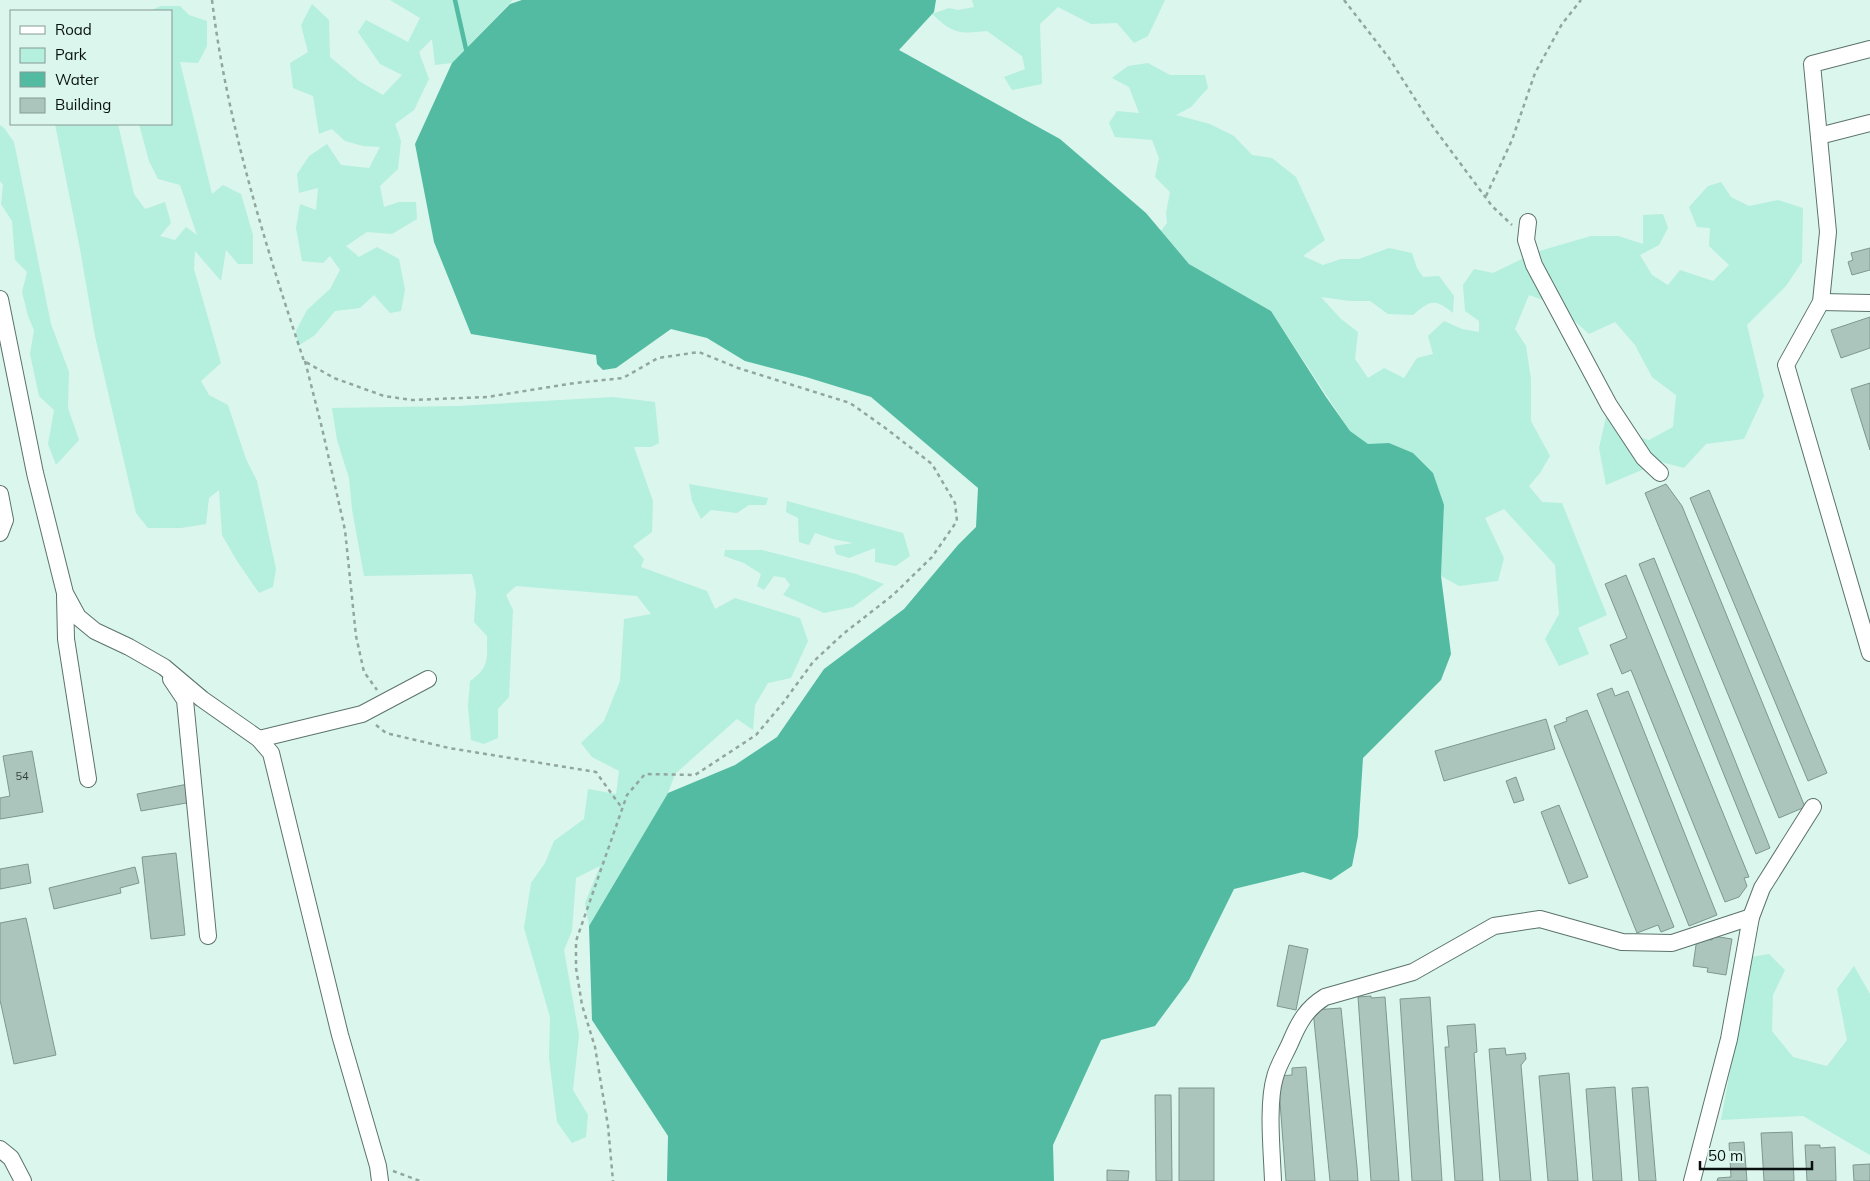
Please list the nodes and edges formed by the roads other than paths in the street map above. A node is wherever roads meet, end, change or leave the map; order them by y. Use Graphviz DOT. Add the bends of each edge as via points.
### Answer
graph roads {
  1 [pos="1870,49"];
  2 [pos="1870,123"];
  3 [pos="1820,136"];
  4 [pos="1528,222"];
  5 [pos="0,299"];
  6 [pos="1821,302"];
  7 [pos="1870,303"];
  8 [pos="1660,473"];
  9 [pos="0,494"];
  10 [pos="0,532"];
  11 [pos="65,593"];
  12 [pos="1870,653"];
  13 [pos="164,666"];
  14 [pos="428,679"];
  15 [pos="260,739"];
  16 [pos="88,778"];
  17 [pos="1813,807"];
  18 [pos="1751,917"];
  19 [pos="208,936"];
  20 [pos="0,1148"];
  21 [pos="379,1173"];
  22 [pos="23,1181"];
  23 [pos="1273,1181"];
  24 [pos="1692,1181"];
  1 -- 3 [label="street" via="1812,64"];
  2 -- 3 [label="street"];
  3 -- 6 [label="street" via="1828,232"];
  4 -- 8 [label="street" via="1526,238 1534,266 1609,405 1644,458"];
  5 -- 11 [label="street" via="35,473"];
  6 -- 7 [label="street"];
  6 -- 12 [label="street" via="1786,365"];
  9 -- 10 [label="street" via="5,520"];
  11 -- 13 [label="street" via="78,617 95,631"];
  11 -- 16 [label="street" via="66,639"];
  13 -- 15 [label="street" via="202,699"];
  13 -- 19 [label="street" via="185,700"];
  14 -- 15 [label="street" via="362,714"];
  15 -- 21 [label="street" via="270,753 340,1035"];
  17 -- 18 [label="street" via="1762,888"];
  18 -- 23 [label="street" via="1672,943 1622,942 1540,919 1494,926 1413,972 1325,996 1313,1004 1303,1018 1275,1076"];
  18 -- 24 [label="street" via="1729,1039"];
  20 -- 22 [label="street" via="11,1158"];
}
